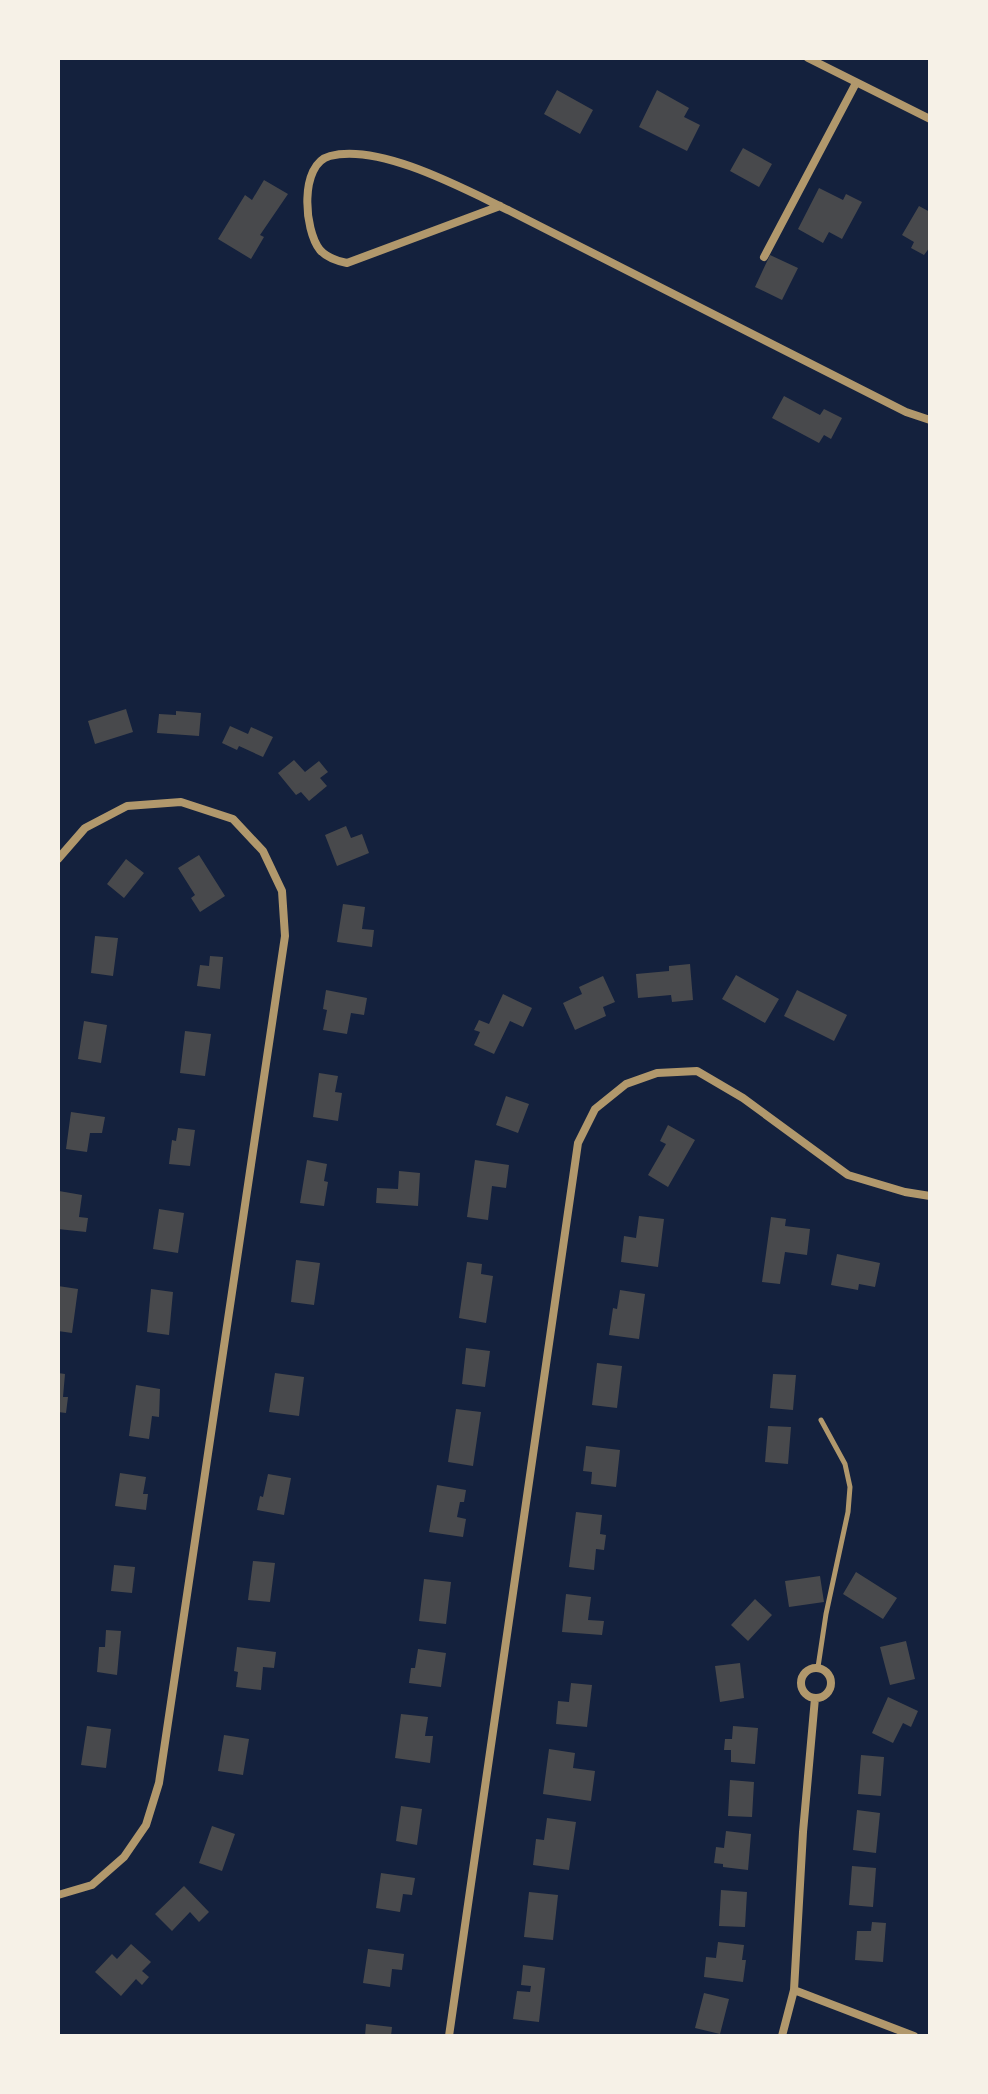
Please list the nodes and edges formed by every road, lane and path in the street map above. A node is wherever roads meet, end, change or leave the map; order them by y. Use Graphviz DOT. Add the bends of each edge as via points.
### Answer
graph roads {
  1 [pos="808,58"];
  2 [pos="856,83"];
  3 [pos="930,119"];
  4 [pos="500,206"];
  5 [pos="764,257"];
  6 [pos="930,420"];
  7 [pos="58,859"];
  8 [pos="930,1196"];
  9 [pos="821,1420"];
  10 [pos="818,1667"];
  11 [pos="815,1698"];
  12 [pos="58,1895"];
  13 [pos="794,1990"];
  14 [pos="449,2036"];
  15 [pos="782,2036"];
  16 [pos="914,2036"];
  1 -- 2 [label="street"];
  2 -- 3 [label="street"];
  2 -- 5 [label="street"];
  4 -- 4 [label="street" via="347,263 322,252 311,237 307,212 316,166 326,157 364,154 393,160"];
  4 -- 6 [label="street"];
  7 -- 12 [label="street" via="85,828 127,806 181,802 233,819 263,851 282,891 285,936 159,1783 146,1825 124,1857 92,1885"];
  8 -- 14 [label="street" via="848,1175 697,1071 657,1073 626,1084 595,1109 578,1143"];
  9 -- 10 [label="lane" via="845,1464 850,1487"];
  10 -- 11 [label="street" via="832,1684 826,1695"];
  10 -- 11 [label="street" via="806,1671 801,1681 804,1693"];
  11 -- 13 [label="street"];
  13 -- 15 [label="street"];
  13 -- 16 [label="street"];
}
